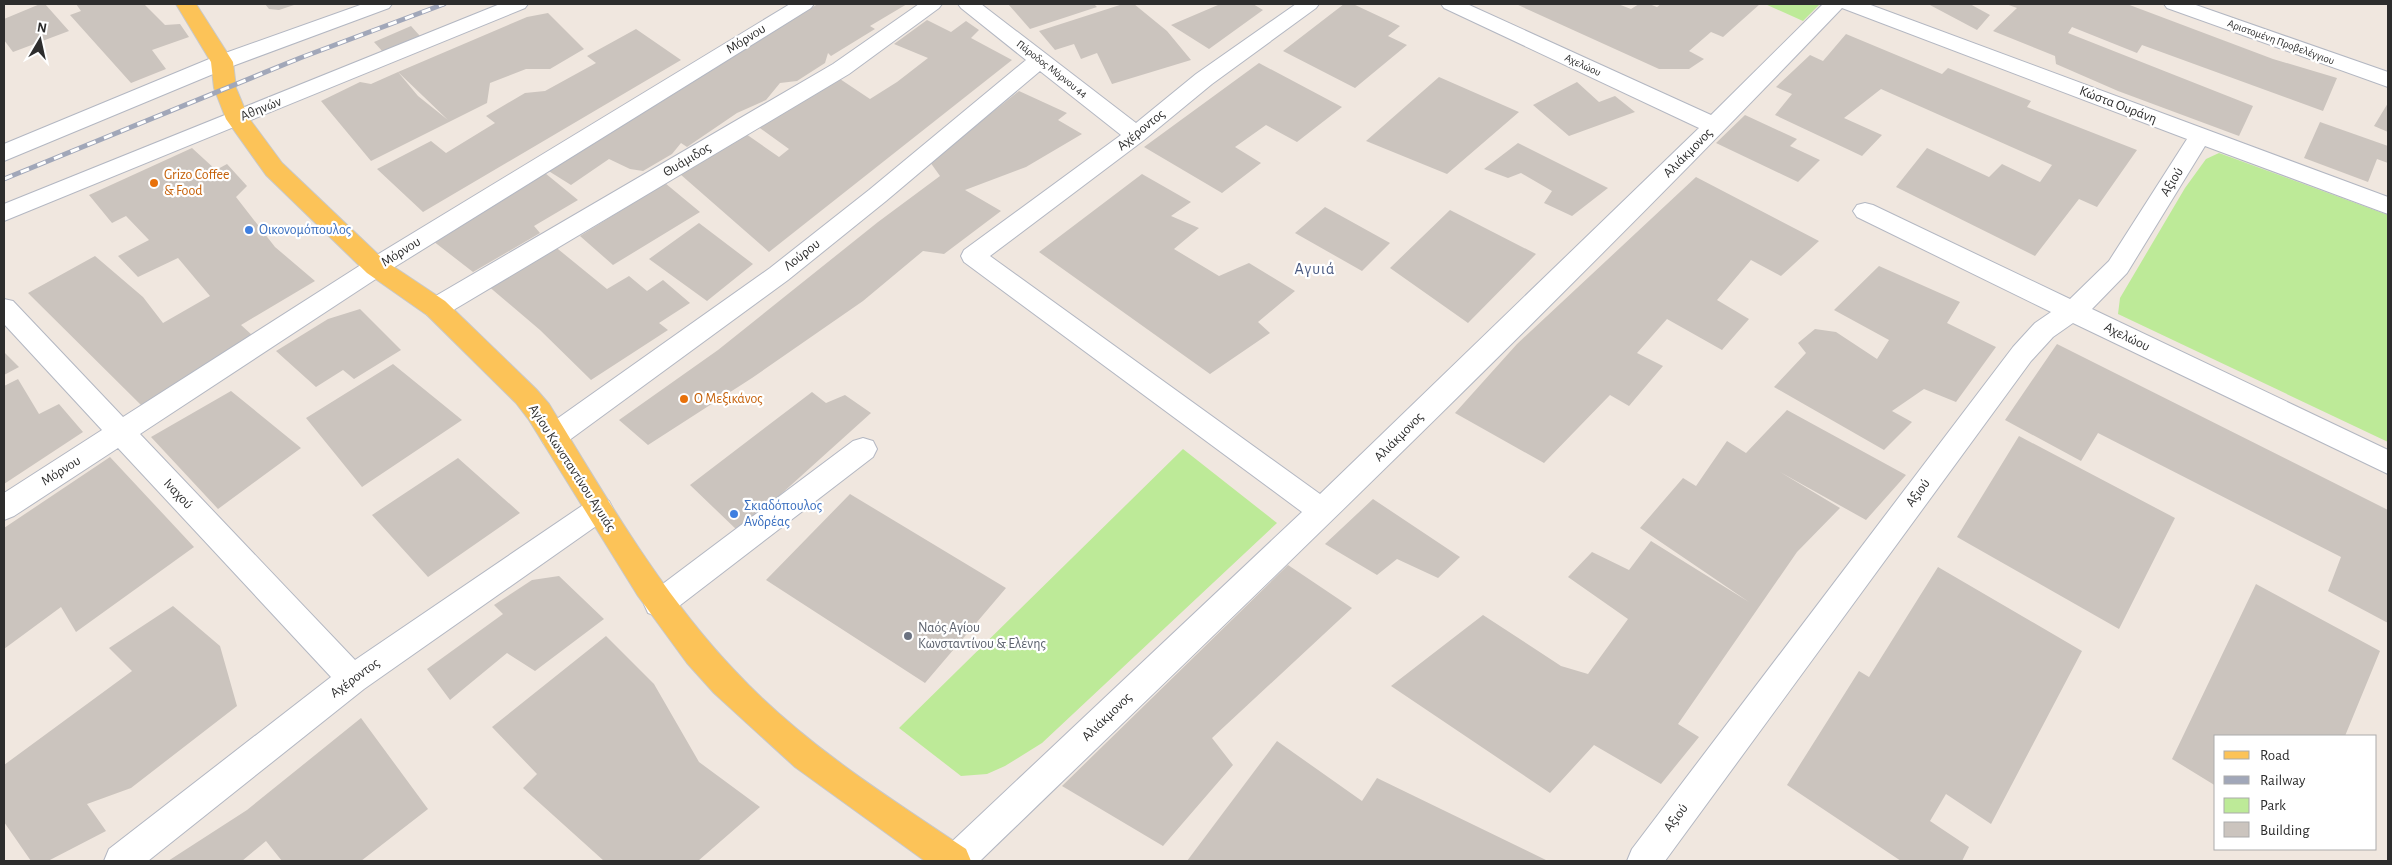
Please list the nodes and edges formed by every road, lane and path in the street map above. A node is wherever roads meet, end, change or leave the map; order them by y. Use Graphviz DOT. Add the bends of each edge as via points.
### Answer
graph roads {
  1 [pos="186,4"];
  2 [pos="324,4"];
  3 [pos="382,4"];
  4 [pos="518,4"];
  5 [pos="804,4"];
  6 [pos="932,4"];
  7 [pos="968,4"];
  8 [pos="1309,4"];
  9 [pos="1451,4"];
  10 [pos="1834,4"];
  11 [pos="1849,4"];
  12 [pos="2174,4"];
  13 [pos="261,48"];
  14 [pos="1039,60"];
  15 [pos="222,62"];
  16 [pos="2388,80"];
  17 [pos="237,119"];
  18 [pos="1715,126"];
  19 [pos="1136,135"];
  20 [pos="2200,136"];
  21 [pos="4,153"];
  22 [pos="2388,206"];
  23 [pos="1865,210"];
  24 [pos="4,213"];
  25 [pos="376,267"];
  26 [pos="4,308"];
  27 [pos="436,308"];
  28 [pos="2072,310"];
  29 [pos="120,434"];
  30 [pos="554,436"];
  31 [pos="863,449"];
  32 [pos="2388,463"];
  33 [pos="4,508"];
  34 [pos="599,509"];
  35 [pos="1323,512"];
  36 [pos="659,604"];
  37 [pos="353,679"];
  38 [pos="121,861"];
  39 [pos="955,861"];
  40 [pos="1644,861"];
  1 -- 15 [label="main road, Αγίου Κωνσταντίνου Αγυιάς"];
  2 -- 13 [label="street"];
  3 -- 13 [label="street"];
  4 -- 17 [label="street, Αθηνών"];
  5 -- 25 [label="street, Μόρνου"];
  6 -- 27 [label="street, Θυάμιδος" via="841,69"];
  7 -- 14 [label="street, Πάροδος Μόρνου 44"];
  8 -- 19 [label="street, Αχέροντος" via="1204,79"];
  9 -- 18 [label="street, Αχελώου"];
  10 -- 18 [label="street, Αλιάκμονος"];
  11 -- 20 [label="street, Κώστα Ουράνη"];
  12 -- 16 [label="street, Αριστομένη Προβελέγγιου"];
  13 -- 15 [label="street"];
  14 -- 19 [label="street, Πάροδος Μόρνου 44"];
  14 -- 30 [label="street, Λούρου" via="779,274"];
  15 -- 17 [label="main road, Αγίου Κωνσταντίνου Αγυιάς" via="225,88"];
  15 -- 21 [label="street"];
  17 -- 24 [label="street, Αθηνών"];
  17 -- 25 [label="main road, Αγίου Κωνσταντίνου Αγυιάς" via="274,169"];
  18 -- 35 [label="street, Αλιάκμονος"];
  19 -- 35 [label="street, Αχέροντος" via="974,256"];
  20 -- 22 [label="street, Κώστα Ουράνη"];
  20 -- 28 [label="street, Αξιού" via="2118,267 2091,296"];
  23 -- 28 [label="street, Αχελώου"];
  25 -- 27 [label="main road, Αγίου Κωνσταντίνου Αγυιάς"];
  25 -- 29 [label="street, Μόρνου"];
  26 -- 29 [label="street, Ιναχού"];
  27 -- 30 [label="main road, Αγίου Κωνσταντίνου Αγυιάς" via="526,396"];
  28 -- 32 [label="street, Αχελώου"];
  28 -- 40 [label="street, Αξιού" via="2044,330 2022,354"];
  29 -- 33 [label="street, Μόρνου"];
  29 -- 37 [label="street, Ιναχού"];
  30 -- 34 [label="main road, Αγίου Κωνσταντίνου Αγυιάς"];
  31 -- 36 [label="street"];
  34 -- 36 [label="main road, Αγίου Κωνσταντίνου Αγυιάς"];
  34 -- 37 [label="street, Αχέροντος"];
  35 -- 39 [label="street, Αλιάκμονος"];
  36 -- 39 [label="main road, Αγίου Κωνσταντίνου Αγυιάς" via="723,681 782,736 846,788"];
  37 -- 38 [label="street, Αχέροντος"];
}
